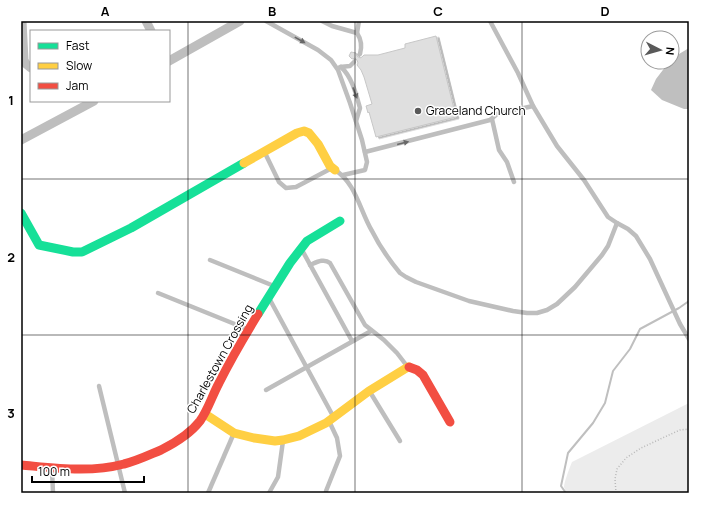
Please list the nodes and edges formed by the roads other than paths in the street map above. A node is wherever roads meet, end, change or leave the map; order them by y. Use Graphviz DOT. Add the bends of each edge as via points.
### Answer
graph roads {
  1 [pos="22,21"];
  2 [pos="146,21"];
  3 [pos="240,21"];
  4 [pos="266,21"];
  5 [pos="322,21"];
  6 [pos="359,21"];
  7 [pos="490,21"];
  8 [pos="274,24"];
  9 [pos="150,30"];
  10 [pos="357,34"];
  11 [pos="27,43"];
  12 [pos="360,54"];
  13 [pos="170,59"];
  14 [pos="354,62"];
  15 [pos="30,67"];
  16 [pos="339,67"];
  17 [pos="92,102"];
  18 [pos="533,106"];
  19 [pos="492,119"];
  20 [pos="356,120"];
  21 [pos="21,140"];
  22 [pos="265,151"];
  23 [pos="365,152"];
  24 [pos="337,171"];
  25 [pos="514,182"];
  26 [pos="21,214"];
  27 [pos="340,221"];
  28 [pos="617,223"];
  29 [pos="301,248"];
  30 [pos="210,260"];
  31 [pos="310,265"];
  32 [pos="274,286"];
  33 [pos="158,293"];
  34 [pos="268,296"];
  35 [pos="249,329"];
  36 [pos="371,331"];
  37 [pos="689,339"];
  38 [pos="352,341"];
  39 [pos="307,367"];
  40 [pos="408,367"];
  41 [pos="99,386"];
  42 [pos="266,390"];
  43 [pos="369,391"];
  44 [pos="205,414"];
  45 [pos="332,419"];
  46 [pos="450,422"];
  47 [pos="234,433"];
  48 [pos="283,440"];
  49 [pos="400,441"];
  50 [pos="21,465"];
  51 [pos="118,466"];
  52 [pos="52,468"];
  53 [pos="326,491"];
  54 [pos="53,493"];
  55 [pos="125,493"];
  56 [pos="208,493"];
  57 [pos="269,493"];
  1 -- 11 [label="street"];
  2 -- 9 [label="street"];
  3 -- 13 [label="street"];
  4 -- 8 [label="lane"];
  5 -- 10 [label="lane"];
  6 -- 10 [label="lane"];
  7 -- 18 [label="lane"];
  8 -- 16 [label="lane, one-way" via="318,50"];
  10 -- 12 [label="lane" via="361,44"];
  11 -- 15 [label="street" via="24,60"];
  14 -- 16 [label="lane" via="350,66"];
  16 -- 20 [label="lane"];
  16 -- 20 [label="lane, one-way" via="349,77 360,108"];
  17 -- 21 [label="street"];
  18 -- 19 [label="lane" via="497,114"];
  18 -- 28 [label="lane" via="557,146 584,180 608,217"];
  23 -- 19 [label="lane, one-way"];
  19 -- 25 [label="lane" via="499,150 505,157"];
  20 -- 23 [label="lane"];
  22 -- 24 [label="lane" via="279,182 286,188 296,187"];
  22 -- 24 [label="street" via="297,132 309,132 330,166"];
  22 -- 26 [label="street" via="131,228 82,252 40,246"];
  23 -- 24 [label="lane" via="365,170"];
  24 -- 28 [label="lane" via="348,180 372,231 400,273 416,282 469,301 513,311 537,313 556,304 575,287 602,255"];
  27 -- 29 [label="street, Charlestown Crossing" via="307,241"];
  28 -- 37 [label="lane" via="636,236"];
  29 -- 31 [label="lane"];
  29 -- 32 [label="street, Charlestown Crossing"];
  30 -- 32 [label="lane"];
  31 -- 36 [label="lane" via="324,260 330,263 365,325"];
  31 -- 38 [label="lane"];
  32 -- 34 [label="street, Charlestown Crossing"];
  33 -- 35 [label="lane"];
  34 -- 35 [label="street, Charlestown Crossing"];
  34 -- 39 [label="lane"];
  35 -- 44 [label="street, Charlestown Crossing" via="221,378"];
  36 -- 38 [label="lane"];
  36 -- 40 [label="lane" via="397,352"];
  38 -- 39 [label="lane"];
  39 -- 42 [label="lane"];
  39 -- 45 [label="lane"];
  40 -- 43 [label="street"];
  40 -- 46 [label="street" via="423,375"];
  41 -- 51 [label="lane"];
  43 -- 45 [label="street"];
  43 -- 49 [label="lane"];
  44 -- 47 [label="street"];
  44 -- 51 [label="street, Charlestown Crossing" via="198,424 165,448"];
  45 -- 48 [label="street" via="299,436"];
  45 -- 53 [label="lane" via="340,456"];
  47 -- 48 [label="street" via="275,442"];
  47 -- 56 [label="lane"];
  48 -- 57 [label="lane" via="278,477"];
  50 -- 52 [label="street, Charlestown Crossing"];
  51 -- 52 [label="street, Charlestown Crossing" via="88,470"];
  51 -- 55 [label="lane"];
  52 -- 54 [label="lane"];
}
